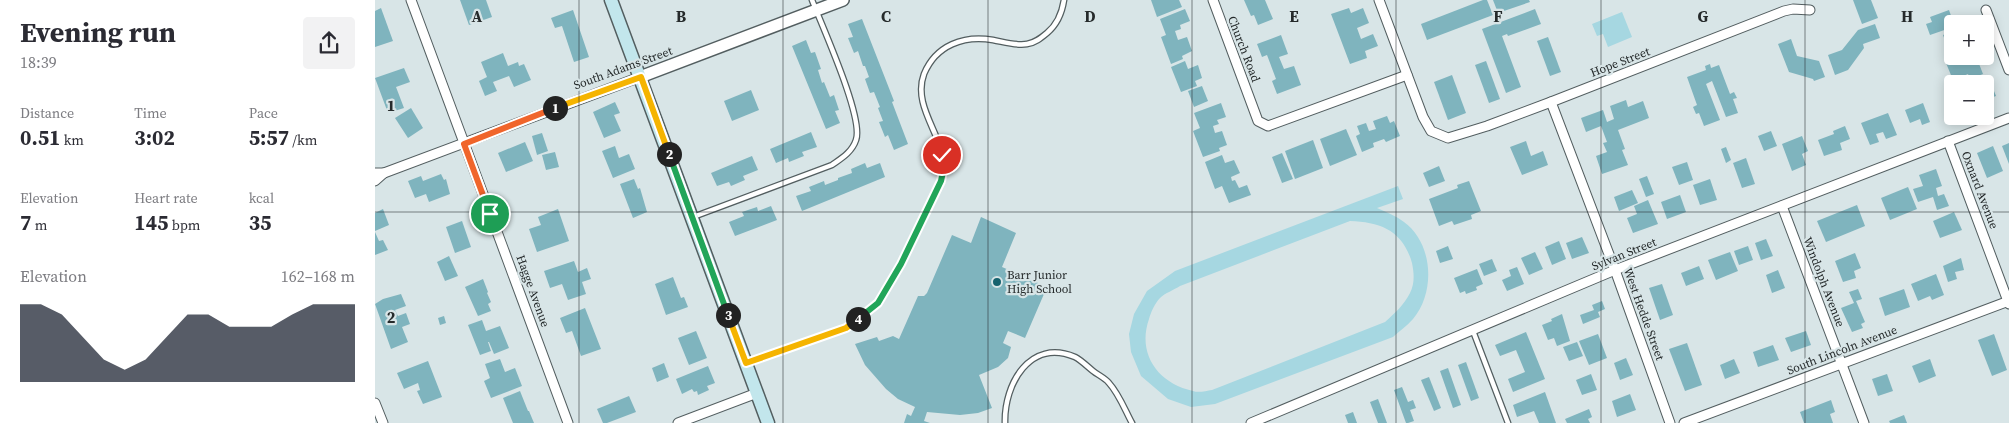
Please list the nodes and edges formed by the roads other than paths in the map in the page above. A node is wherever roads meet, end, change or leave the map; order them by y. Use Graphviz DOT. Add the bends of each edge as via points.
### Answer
graph roads {
  1 [pos="411,0"];
  2 [pos="611,0"];
  3 [pos="843,0"];
  4 [pos="1064,0"];
  5 [pos="1213,0"];
  6 [pos="1379,0"];
  7 [pos="814,5"];
  8 [pos="1810,10"];
  9 [pos="1986,10"];
  10 [pos="2009,70"];
  11 [pos="1407,75"];
  12 [pos="641,77"];
  13 [pos="1551,102"];
  14 [pos="2009,118"];
  15 [pos="1948,142"];
  16 [pos="464,144"];
  17 [pos="379,173"];
  18 [pos="375,180"];
  19 [pos="1782,206"];
  20 [pos="692,217"];
  21 [pos="1615,270"];
  22 [pos="2009,302"];
  23 [pos="1473,331"];
  24 [pos="746,363"];
  25 [pos="1842,364"];
  26 [pos="757,393"];
  27 [pos="375,403"];
  28 [pos="383,423"];
  29 [pos="568,423"];
  30 [pos="678,423"];
  31 [pos="768,423"];
  32 [pos="1005,423"];
  33 [pos="1132,423"];
  34 [pos="1251,423"];
  35 [pos="1508,423"];
  36 [pos="1670,423"];
  37 [pos="1684,423"];
  38 [pos="1864,423"];
  1 -- 16 [label="street, Hagge Avenue"];
  2 -- 12 [label="main road"];
  3 -- 7 [label="street, South Adams Street"];
  4 -- 24 [label="lane" via="1062,13 1053,28 1040,40 1012,44 973,38 944,48 932,60 921,90 923,105 942,155 941,181 901,264 878,303 846,328"];
  5 -- 11 [label="street, Church Road" via="1258,121 1268,126"];
  6 -- 11 [label="street"];
  7 -- 12 [label="street, South Adams Street"];
  7 -- 20 [label="lane" via="858,127 851,151 832,165"];
  8 -- 13 [label="street, Hope Street" via="1785,11"];
  9 -- 10 [label="street"];
  11 -- 13 [label="street, Hope Street" via="1431,131 1448,138"];
  12 -- 16 [label="street, South Adams Street"];
  12 -- 20 [label="main road"];
  13 -- 21 [label="street, West Hedde Street"];
  14 -- 15 [label="street, Sylvan Street"];
  15 -- 19 [label="street, Sylvan Street"];
  15 -- 22 [label="street, Oxnard Avenue"];
  16 -- 17 [label="street, South Adams Street"];
  16 -- 29 [label="street, Hagge Avenue"];
  17 -- 18 [label="street, South Adams Street"];
  19 -- 21 [label="street, Sylvan Street"];
  19 -- 25 [label="street, Windolph Avenue"];
  20 -- 24 [label="main road"];
  21 -- 23 [label="street, Sylvan Street"];
  21 -- 36 [label="street, West Hedde Street"];
  22 -- 25 [label="street, South Lincoln Avenue"];
  23 -- 34 [label="street, Sylvan Street"];
  23 -- 35 [label="lane"];
  24 -- 26 [label="main road"];
  25 -- 37 [label="street, South Lincoln Avenue"];
  25 -- 38 [label="street, Windolph Avenue"];
  26 -- 30 [label="street"];
  26 -- 31 [label="main road"];
  27 -- 28 [label="street"];
  32 -- 33 [label="lane" via="1007,397 1025,364 1043,354 1059,353 1076,357 1109,383"];
}
